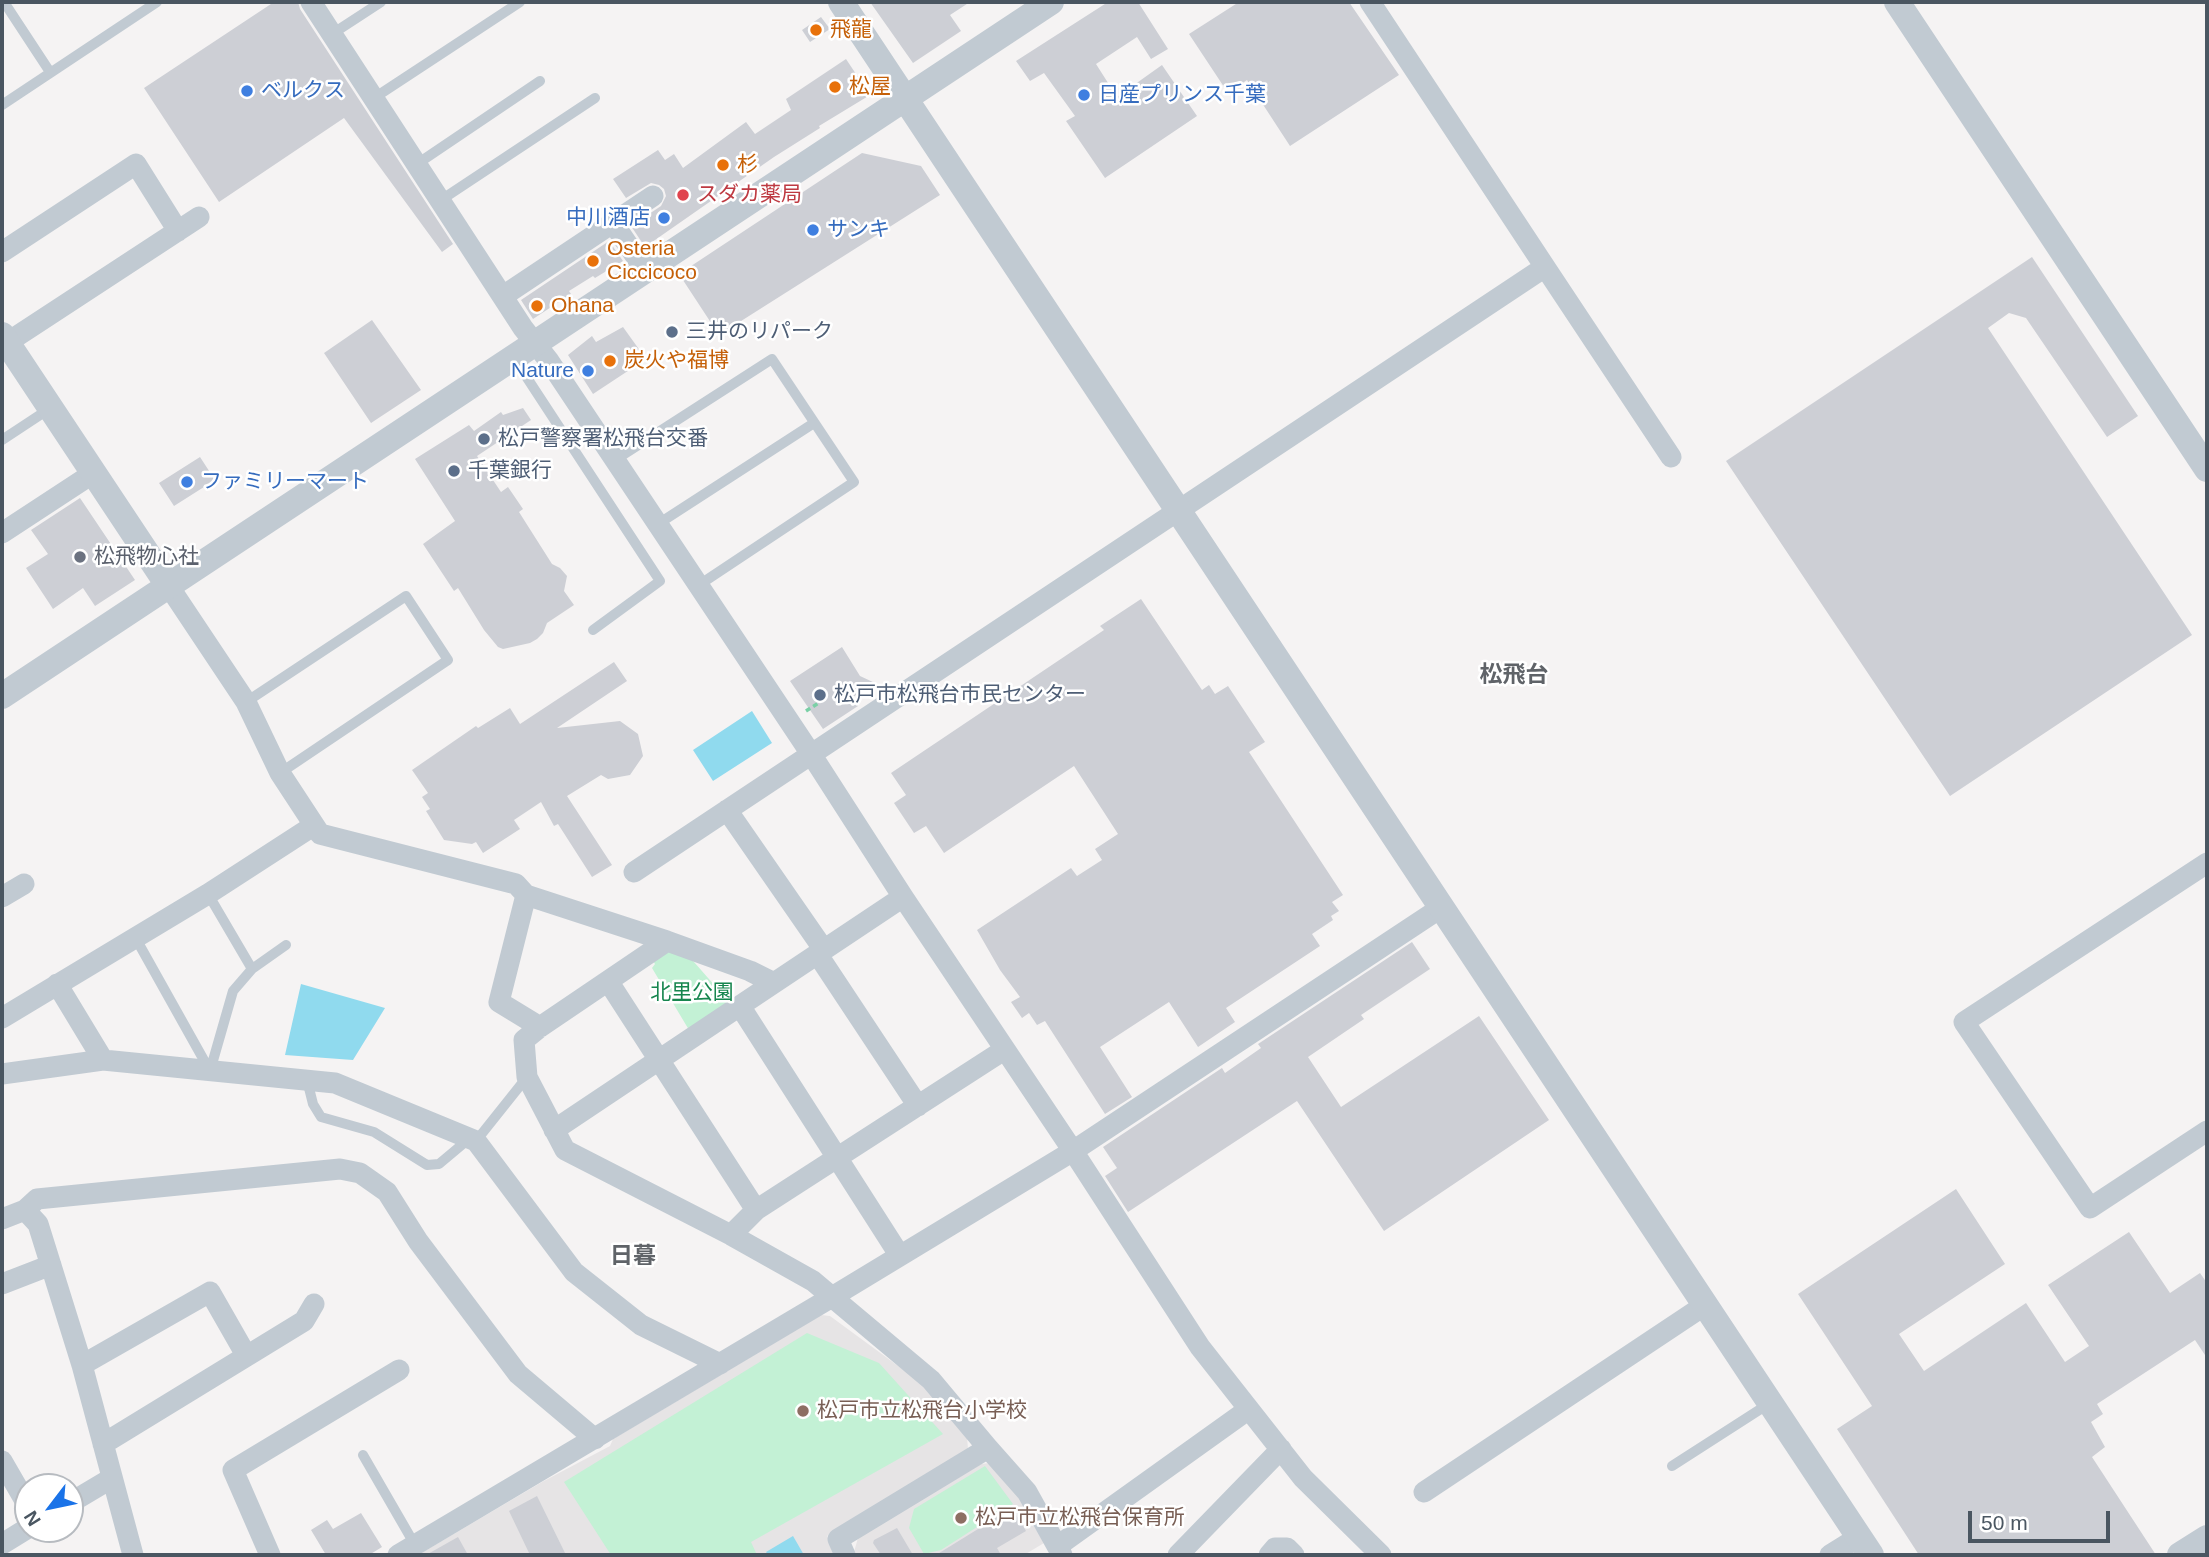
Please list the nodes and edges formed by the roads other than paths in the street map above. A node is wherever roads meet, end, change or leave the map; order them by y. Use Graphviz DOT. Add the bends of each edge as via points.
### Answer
graph roads {
  1 [pos="4,2"];
  2 [pos="157,2"];
  3 [pos="312,2"];
  4 [pos="381,2"];
  5 [pos="520,2"];
  6 [pos="841,2"];
  7 [pos="1051,2"];
  8 [pos="1370,2"];
  9 [pos="1897,2"];
  10 [pos="332,34"];
  11 [pos="50,72"];
  12 [pos="540,81"];
  13 [pos="374,98"];
  14 [pos="596,98"];
  15 [pos="906,99"];
  16 [pos="2,105"];
  17 [pos="417,164"];
  18 [pos="653,196"];
  19 [pos="441,200"];
  20 [pos="199,217"];
  21 [pos="613,223"];
  22 [pos="178,230"];
  23 [pos="2,252"];
  24 [pos="1545,267"];
  25 [pos="645,270"];
  26 [pos="503,296"];
  27 [pos="3,342"];
  28 [pos="524,351"];
  29 [pos="49,409"];
  30 [pos="814,423"];
  31 [pos="2,440"];
  32 [pos="1671,457"];
  33 [pos="615,460"];
  34 [pos="2207,469"];
  35 [pos="92,474"];
  36 [pos="1178,510"];
  37 [pos="658,524"];
  38 [pos="2,533"];
  39 [pos="168,585"];
  40 [pos="699,585"];
  41 [pos="593,630"];
  42 [pos="2,696"];
  43 [pos="246,702"];
  44 [pos="811,754"];
  45 [pos="280,772"];
  46 [pos="727,810"];
  47 [pos="313,826"];
  48 [pos="2207,863"];
  49 [pos="634,872"];
  50 [pos="24,884"];
  51 [pos="208,894"];
  52 [pos="526,895"];
  53 [pos="2,897"];
  54 [pos="903,897"];
  55 [pos="1442,907"];
  56 [pos="135,937"];
  57 [pos="667,941"];
  58 [pos="286,945"];
  59 [pos="821,952"];
  60 [pos="251,969"];
  61 [pos="608,981"];
  62 [pos="57,984"];
  63 [pos="775,984"];
  64 [pos="740,1006"];
  65 [pos="2,1018"];
  66 [pos="540,1027"];
  67 [pos="1004,1050"];
  68 [pos="103,1060"];
  69 [pos="660,1060"];
  70 [pos="210,1071"];
  71 [pos="2,1074"];
  72 [pos="527,1077"];
  73 [pos="307,1078"];
  74 [pos="918,1106"];
  75 [pos="554,1130"];
  76 [pos="2207,1131"];
  77 [pos="473,1139"];
  78 [pos="1073,1151"];
  79 [pos="838,1158"];
  80 [pos="25,1210"];
  81 [pos="755,1210"];
  82 [pos="2,1219"];
  83 [pos="731,1235"];
  84 [pos="900,1256"];
  85 [pos="51,1265"];
  86 [pos="2,1284"];
  87 [pos="832,1297"];
  88 [pos="314,1304"];
  89 [pos="1705,1305"];
  90 [pos="246,1355"];
  91 [pos="720,1364"];
  92 [pos="82,1365"];
  93 [pos="399,1370"];
  94 [pos="1770,1403"];
  95 [pos="1249,1409"];
  96 [pos="595,1439"];
  97 [pos="103,1444"];
  98 [pos="988,1448"];
  99 [pos="1281,1449"];
  100 [pos="363,1455"];
  101 [pos="2,1461"];
  102 [pos="1672,1466"];
  103 [pos="112,1478"];
  104 [pos="14,1482"];
  105 [pos="1424,1492"];
  106 [pos="84,1495"];
  107 [pos="2207,1538"];
  108 [pos="1865,1546"];
  109 [pos="407,1550"];
  110 [pos="1060,1550"];
  111 [pos="126,1552"];
  112 [pos="270,1555"];
  113 [pos="845,1555"];
  114 [pos="1178,1555"];
  115 [pos="1269,1555"];
  116 [pos="1294,1555"];
  117 [pos="1381,1555"];
  118 [pos="1830,1555"];
  119 [pos="2180,1555"];
  1 -- 11 [label="lane"];
  2 -- 11 [label="lane"];
  3 -- 10 [label="street"];
  4 -- 10 [label="lane"];
  5 -- 13 [label="lane"];
  6 -- 15 [label="street"];
  7 -- 15 [label="street"];
  8 -- 24 [label="street"];
  9 -- 34 [label="street"];
  10 -- 13 [label="street"];
  11 -- 16 [label="lane"];
  12 -- 17 [label="lane"];
  13 -- 17 [label="street"];
  14 -- 19 [label="lane"];
  15 -- 25 [label="street"];
  15 -- 36 [label="street"];
  17 -- 19 [label="street"];
  18 -- 21 [label="street"];
  19 -- 26 [label="street"];
  20 -- 22 [label="street"];
  21 -- 25 [label="street"];
  21 -- 26 [label="street"];
  22 -- 23 [label="street" via="136,164"];
  22 -- 27 [label="street"];
  24 -- 32 [label="street"];
  24 -- 36 [label="street"];
  25 -- 28 [label="street"];
  26 -- 28 [label="street"];
  27 -- 29 [label="street"];
  28 -- 33 [label="street"];
  28 -- 39 [label="street"];
  28 -- 41 [label="lane" via="660,581"];
  29 -- 31 [label="lane"];
  29 -- 35 [label="street"];
  30 -- 33 [label="lane" via="772,359"];
  30 -- 37 [label="lane"];
  30 -- 40 [label="lane" via="854,482"];
  33 -- 37 [label="street"];
  35 -- 38 [label="street"];
  35 -- 39 [label="street"];
  36 -- 44 [label="street"];
  36 -- 55 [label="street"];
  37 -- 40 [label="street"];
  39 -- 42 [label="street"];
  39 -- 43 [label="street"];
  40 -- 44 [label="street"];
  43 -- 45 [label="street"];
  43 -- 45 [label="lane" via="406,596 448,660"];
  44 -- 46 [label="street"];
  44 -- 54 [label="street"];
  45 -- 47 [label="street"];
  46 -- 49 [label="street"];
  46 -- 59 [label="street"];
  47 -- 51 [label="street"];
  47 -- 52 [label="street" via="320,834 516,884"];
  48 -- 76 [label="street" via="1964,1022 2090,1208"];
  50 -- 53 [label="street"];
  51 -- 56 [label="street"];
  51 -- 60 [label="lane"];
  52 -- 57 [label="street"];
  52 -- 66 [label="street" via="499,1002"];
  54 -- 59 [label="street"];
  54 -- 67 [label="street"];
  55 -- 78 [label="street"];
  55 -- 89 [label="street"];
  56 -- 62 [label="street"];
  56 -- 70 [label="lane"];
  57 -- 61 [label="street"];
  57 -- 63 [label="street"];
  58 -- 60 [label="lane"];
  59 -- 63 [label="street"];
  59 -- 74 [label="street"];
  60 -- 70 [label="lane" via="233,991"];
  61 -- 66 [label="street"];
  61 -- 69 [label="street"];
  62 -- 65 [label="street"];
  62 -- 68 [label="street"];
  63 -- 64 [label="street"];
  64 -- 69 [label="street"];
  64 -- 79 [label="street"];
  66 -- 72 [label="street" via="524,1040"];
  67 -- 74 [label="street"];
  67 -- 78 [label="street"];
  68 -- 70 [label="street"];
  68 -- 71 [label="street"];
  69 -- 75 [label="street"];
  69 -- 81 [label="street"];
  70 -- 73 [label="street"];
  72 -- 75 [label="street"];
  72 -- 77 [label="lane"];
  73 -- 77 [label="street" via="335,1083"];
  73 -- 77 [label="lane" via="321,1117 374,1132 426,1165 439,1164"];
  74 -- 79 [label="street"];
  75 -- 83 [label="street" via="565,1150"];
  77 -- 91 [label="street" via="574,1272 641,1325"];
  78 -- 84 [label="street"];
  78 -- 95 [label="street" via="1200,1347"];
  79 -- 81 [label="street"];
  79 -- 84 [label="street"];
  80 -- 82 [label="street"];
  80 -- 85 [label="street" via="38,1224"];
  80 -- 96 [label="street" via="37,1199 340,1169 360,1173 387,1192 518,1374"];
  81 -- 83 [label="street"];
  83 -- 87 [label="street" via="813,1281"];
  84 -- 87 [label="street"];
  85 -- 86 [label="street"];
  85 -- 92 [label="street"];
  87 -- 91 [label="street"];
  87 -- 98 [label="street" via="931,1380"];
  88 -- 90 [label="street" via="304,1321"];
  89 -- 94 [label="street"];
  89 -- 105 [label="street"];
  90 -- 92 [label="street" via="209,1292"];
  90 -- 97 [label="street"];
  91 -- 96 [label="street"];
  92 -- 97 [label="street"];
  93 -- 112 [label="street" via="233,1469"];
  94 -- 102 [label="lane"];
  94 -- 108 [label="street"];
  95 -- 99 [label="street"];
  95 -- 110 [label="street"];
  96 -- 109 [label="street"];
  97 -- 103 [label="street"];
  98 -- 110 [label="street" via="1027,1492"];
  98 -- 113 [label="street" via="838,1539"];
  99 -- 114 [label="street"];
  99 -- 117 [label="street" via="1303,1478"];
  100 -- 109 [label="lane"];
  101 -- 104 [label="street"];
  103 -- 106 [label="street"];
  103 -- 111 [label="street"];
  107 -- 119 [label="street"];
  108 -- 118 [label="street"];
  115 -- 116 [label="street" via="1275,1548 1287,1548"];
}
